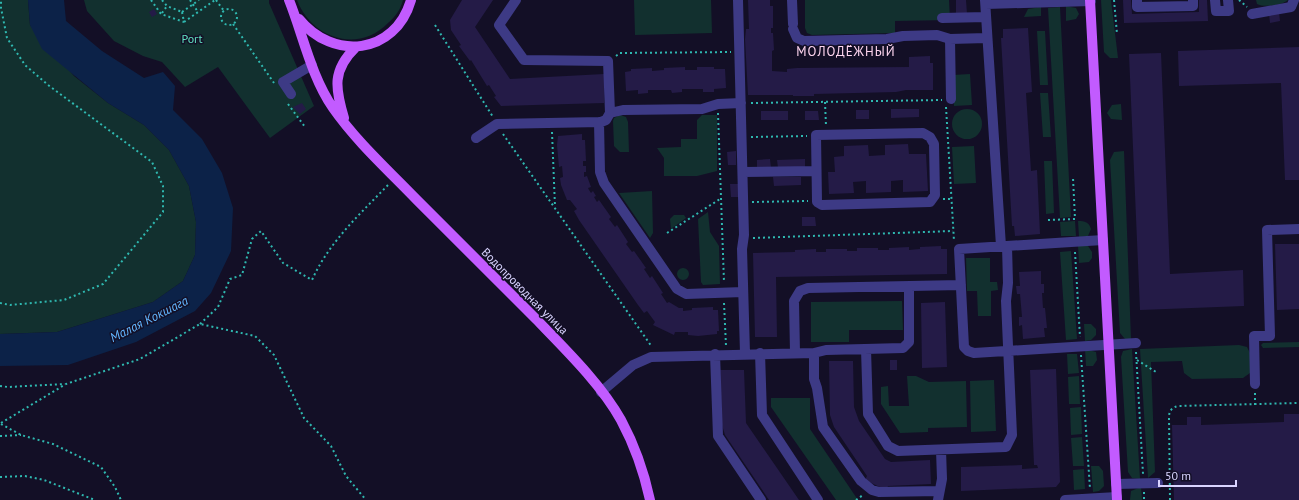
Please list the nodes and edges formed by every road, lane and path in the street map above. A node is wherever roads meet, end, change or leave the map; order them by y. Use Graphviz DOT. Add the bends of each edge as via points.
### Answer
graph roads {
  1 [pos="2,0"];
  2 [pos="151,0"];
  3 [pos="162,0"];
  4 [pos="190,0"];
  5 [pos="200,0"];
  6 [pos="216,0"];
  7 [pos="289,0"];
  8 [pos="411,0"];
  9 [pos="516,0"];
  10 [pos="738,0"];
  11 [pos="792,0"];
  12 [pos="1114,0"];
  13 [pos="1137,0"];
  14 [pos="1193,0"];
  15 [pos="1216,0"];
  16 [pos="1228,0"];
  17 [pos="1294,0"];
  18 [pos="1044,1"];
  19 [pos="1090,1"];
  20 [pos="985,2"];
  21 [pos="193,5"];
  22 [pos="166,6"];
  23 [pos="224,11"];
  24 [pos="182,12"];
  25 [pos="198,12"];
  26 [pos="161,14"];
  27 [pos="1252,14"];
  28 [pos="296,16"];
  29 [pos="986,17"];
  30 [pos="942,18"];
  31 [pos="184,22"];
  32 [pos="233,24"];
  33 [pos="435,25"];
  34 [pos="1117,34"];
  35 [pos="950,38"];
  36 [pos="988,38"];
  37 [pos="356,47"];
  38 [pos="740,52"];
  39 [pos="608,61"];
  40 [pos="312,65"];
  41 [pos="283,82"];
  42 [pos="288,96"];
  43 [pos="951,99"];
  44 [pos="825,102"];
  45 [pos="742,103"];
  46 [pos="718,104"];
  47 [pos="610,114"];
  48 [pos="599,122"];
  49 [pos="346,123"];
  50 [pos="497,124"];
  51 [pos="552,124"];
  52 [pos="305,127"];
  53 [pos="821,135"];
  54 [pos="742,137"];
  55 [pos="476,138"];
  56 [pos="816,171"];
  57 [pos="743,172"];
  58 [pos="395,177"];
  59 [pos="1073,178"];
  60 [pos="720,199"];
  61 [pos="817,200"];
  62 [pos="744,202"];
  63 [pos="555,208"];
  64 [pos="1048,220"];
  65 [pos="1299,229"];
  66 [pos="953,231"];
  67 [pos="667,233"];
  68 [pos="744,238"];
  69 [pos="1103,240"];
  70 [pos="1074,242"];
  71 [pos="1004,246"];
  72 [pos="959,249"];
  73 [pos="961,285"];
  74 [pos="908,287"];
  75 [pos="742,292"];
  76 [pos="724,293"];
  77 [pos="0,303"];
  78 [pos="200,324"];
  79 [pos="1136,343"];
  80 [pos="1109,344"];
  81 [pos="1080,346"];
  82 [pos="866,349"];
  83 [pos="1009,351"];
  84 [pos="744,353"];
  85 [pos="760,353"];
  86 [pos="795,353"];
  87 [pos="814,353"];
  88 [pos="715,354"];
  89 [pos="726,354"];
  90 [pos="658,356"];
  91 [pos="1136,360"];
  92 [pos="1156,372"];
  93 [pos="66,384"];
  94 [pos="1255,384"];
  95 [pos="0,386"];
  96 [pos="601,392"];
  97 [pos="1299,403"];
  98 [pos="0,423"];
  99 [pos="21,435"];
  100 [pos="0,436"];
  101 [pos="941,450"];
  102 [pos="0,477"];
  103 [pos="1143,483"];
  104 [pos="1158,483"];
  105 [pos="1116,484"];
  106 [pos="939,496"];
  107 [pos="1117,498"];
  108 [pos="1090,499"];
  109 [pos="95,500"];
  110 [pos="121,500"];
  111 [pos="366,500"];
  112 [pos="650,500"];
  113 [pos="761,500"];
  114 [pos="818,500"];
  115 [pos="1065,500"];
  116 [pos="1074,500"];
  117 [pos="1144,500"];
  118 [pos="1170,500"];
  1 -- 77 [label="path" via="1,8 7,38 25,66 152,162 163,186 162,212 103,284 64,300 10,305"];
  2 -- 26 [label="path"];
  3 -- 22 [label="path"];
  4 -- 21 [label="path"];
  5 -- 21 [label="path"];
  6 -- 23 [label="path"];
  6 -- 25 [label="path"];
  7 -- 28 [label="main road"];
  8 -- 37 [label="main road" via="403,18 392,31 377,41"];
  9 -- 39 [label="lane" via="499,25 524,60"];
  10 -- 38 [label="lane"];
  11 -- 35 [label="lane" via="793,27 797,38 804,40 887,39 937,35"];
  12 -- 34 [label="path"];
  13 -- 14 [label="lane" via="1137,7 1193,6"];
  15 -- 16 [label="lane" via="1216,12 1229,11"];
  17 -- 27 [label="lane" via="1290,7"];
  18 -- 19 [label="lane"];
  18 -- 20 [label="lane"];
  19 -- 69 [label="main road"];
  20 -- 29 [label="lane"];
  21 -- 24 [label="path"];
  21 -- 25 [label="path"];
  22 -- 24 [label="path"];
  22 -- 26 [label="path"];
  23 -- 32 [label="path" via="221,16 222,22 227,25"];
  23 -- 32 [label="path" via="230,10 235,13 236,19"];
  24 -- 31 [label="path"];
  25 -- 31 [label="path"];
  26 -- 31 [label="path"];
  28 -- 37 [label="main road" via="307,30 322,40 339,46"];
  28 -- 40 [label="main road, Водопроводная улица"];
  29 -- 30 [label="lane"];
  29 -- 36 [label="lane"];
  32 -- 41 [label="path" via="276,87"];
  33 -- 50 [label="path"];
  35 -- 36 [label="lane"];
  35 -- 43 [label="lane"];
  36 -- 71 [label="lane"];
  37 -- 49 [label="main road" via="346,57 338,74 338,99"];
  38 -- 39 [label="path" via="620,54"];
  38 -- 45 [label="lane"];
  39 -- 47 [label="lane"];
  40 -- 41 [label="lane"];
  40 -- 49 [label="main road, Водопроводная улица" via="326,96"];
  41 -- 42 [label="lane"];
  42 -- 52 [label="path"];
  44 -- 45 [label="path"];
  44 -- 53 [label="path"];
  44 -- 66 [label="path" via="946,100"];
  45 -- 46 [label="lane"];
  45 -- 54 [label="lane"];
  46 -- 47 [label="lane" via="702,109 623,110"];
  46 -- 60 [label="path"];
  47 -- 48 [label="lane" via="606,120"];
  48 -- 51 [label="lane"];
  48 -- 76 [label="lane" via="600,172 604,183 677,289 686,294"];
  49 -- 58 [label="main road, Водопроводная улица"];
  50 -- 51 [label="lane"];
  50 -- 55 [label="lane"];
  50 -- 63 [label="path"];
  51 -- 63 [label="path"];
  53 -- 54 [label="path"];
  53 -- 56 [label="lane"];
  53 -- 61 [label="lane" via="924,133 934,144 935,195 933,200 927,203 822,205"];
  54 -- 57 [label="lane"];
  56 -- 57 [label="lane"];
  56 -- 61 [label="lane"];
  57 -- 62 [label="lane"];
  58 -- 78 [label="path" via="335,239 318,265 312,280 283,263 261,231 252,239 242,275 230,279 218,307"];
  58 -- 96 [label="main road, Водопроводная улица" via="547,330"];
  59 -- 64 [label="path" via="1075,219"];
  60 -- 67 [label="path"];
  60 -- 76 [label="path"];
  61 -- 62 [label="path"];
  62 -- 68 [label="lane"];
  63 -- 90 [label="path"];
  65 -- 94 [label="lane" via="1267,230 1270,336 1254,336"];
  66 -- 68 [label="path"];
  66 -- 72 [label="path" via="954,245"];
  68 -- 75 [label="lane"];
  69 -- 70 [label="lane"];
  69 -- 80 [label="main road"];
  70 -- 71 [label="lane"];
  70 -- 81 [label="path"];
  71 -- 72 [label="lane"];
  71 -- 83 [label="lane" via="1008,284 1006,301"];
  72 -- 73 [label="lane"];
  73 -- 74 [label="lane"];
  73 -- 83 [label="lane" via="963,340 966,349 974,353"];
  74 -- 82 [label="lane" via="907,345 899,348"];
  74 -- 86 [label="lane" via="808,288 800,291 794,301"];
  75 -- 76 [label="lane"];
  75 -- 84 [label="lane"];
  76 -- 89 [label="path"];
  78 -- 93 [label="path" via="140,359"];
  78 -- 111 [label="path" via="255,336 274,355 304,418 331,446 346,476"];
  79 -- 80 [label="lane"];
  79 -- 91 [label="path"];
  80 -- 81 [label="lane"];
  80 -- 105 [label="main road"];
  81 -- 83 [label="lane"];
  81 -- 108 [label="path"];
  82 -- 87 [label="lane" via="826,350"];
  82 -- 101 [label="lane" via="868,414 888,446 898,451"];
  83 -- 101 [label="lane" via="1012,435 1009,444 1006,447"];
  84 -- 85 [label="lane"];
  84 -- 89 [label="lane"];
  85 -- 86 [label="lane"];
  85 -- 114 [label="lane" via="762,415"];
  86 -- 87 [label="lane"];
  87 -- 106 [label="lane" via="814,379 823,427 861,481 879,492"];
  88 -- 89 [label="lane"];
  88 -- 90 [label="lane"];
  88 -- 113 [label="lane" via="718,436"];
  90 -- 96 [label="lane" via="632,365"];
  91 -- 92 [label="path"];
  91 -- 103 [label="path"];
  93 -- 95 [label="path"];
  93 -- 98 [label="path"];
  96 -- 112 [label="main road, Водопроводная улица" via="634,445"];
  97 -- 118 [label="path" via="1173,407 1169,417"];
  98 -- 99 [label="path"];
  99 -- 100 [label="path"];
  99 -- 110 [label="path" via="53,444 101,467"];
  101 -- 106 [label="lane" via="942,479"];
  102 -- 109 [label="path" via="38,478"];
  103 -- 104 [label="lane"];
  103 -- 105 [label="lane"];
  103 -- 117 [label="path"];
  105 -- 107 [label="main road"];
  107 -- 108 [label="lane"];
  108 -- 116 [label="lane"];
  115 -- 116 [label="lane"];
}
